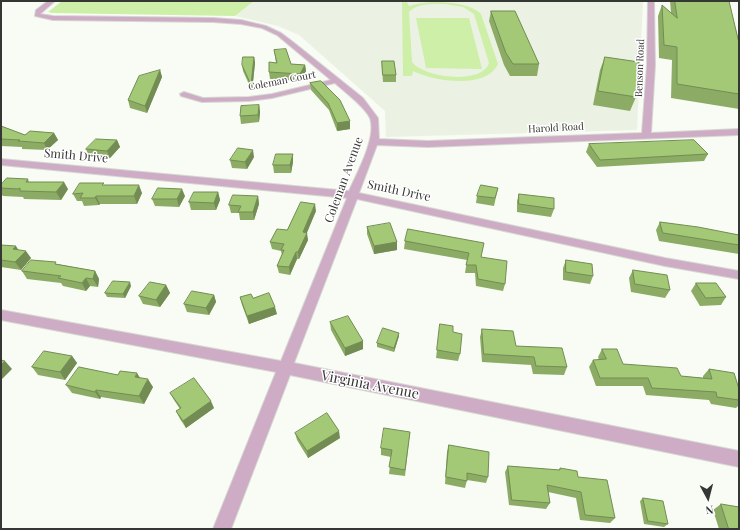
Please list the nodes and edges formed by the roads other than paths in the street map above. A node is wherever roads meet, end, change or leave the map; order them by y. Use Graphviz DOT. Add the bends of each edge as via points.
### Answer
graph roads {
  1 [pos="52,1"];
  2 [pos="651,1"];
  3 [pos="336,81"];
  4 [pos="184,94"];
  5 [pos="739,132"];
  6 [pos="646,135"];
  7 [pos="374,142"];
  8 [pos="1,162"];
  9 [pos="353,195"];
  10 [pos="739,275"];
  11 [pos="1,315"];
  12 [pos="286,368"];
  13 [pos="739,459"];
  14 [pos="222,529"];
  1 -- 3 [label="street, Coleman Avenue" via="38,11 38,15 53,18 219,20 258,25 279,34"];
  2 -- 6 [label="street, Benson Road" via="651,65"];
  3 -- 4 [label="street, Coleman Court" via="249,99 202,100"];
  3 -- 7 [label="street, Coleman Avenue" via="371,112 375,123"];
  5 -- 6 [label="street, Harold Road"];
  6 -- 7 [label="street, Harold Road" via="428,144"];
  7 -- 9 [label="street, Coleman Avenue"];
  8 -- 9 [label="street, Smith Drive"];
  9 -- 10 [label="street, Smith Drive" via="665,262"];
  9 -- 12 [label="street, Coleman Avenue"];
  11 -- 12 [label="street, Virginia Avenue"];
  12 -- 13 [label="street, Virginia Avenue"];
  12 -- 14 [label="street, Coleman Avenue"];
}
